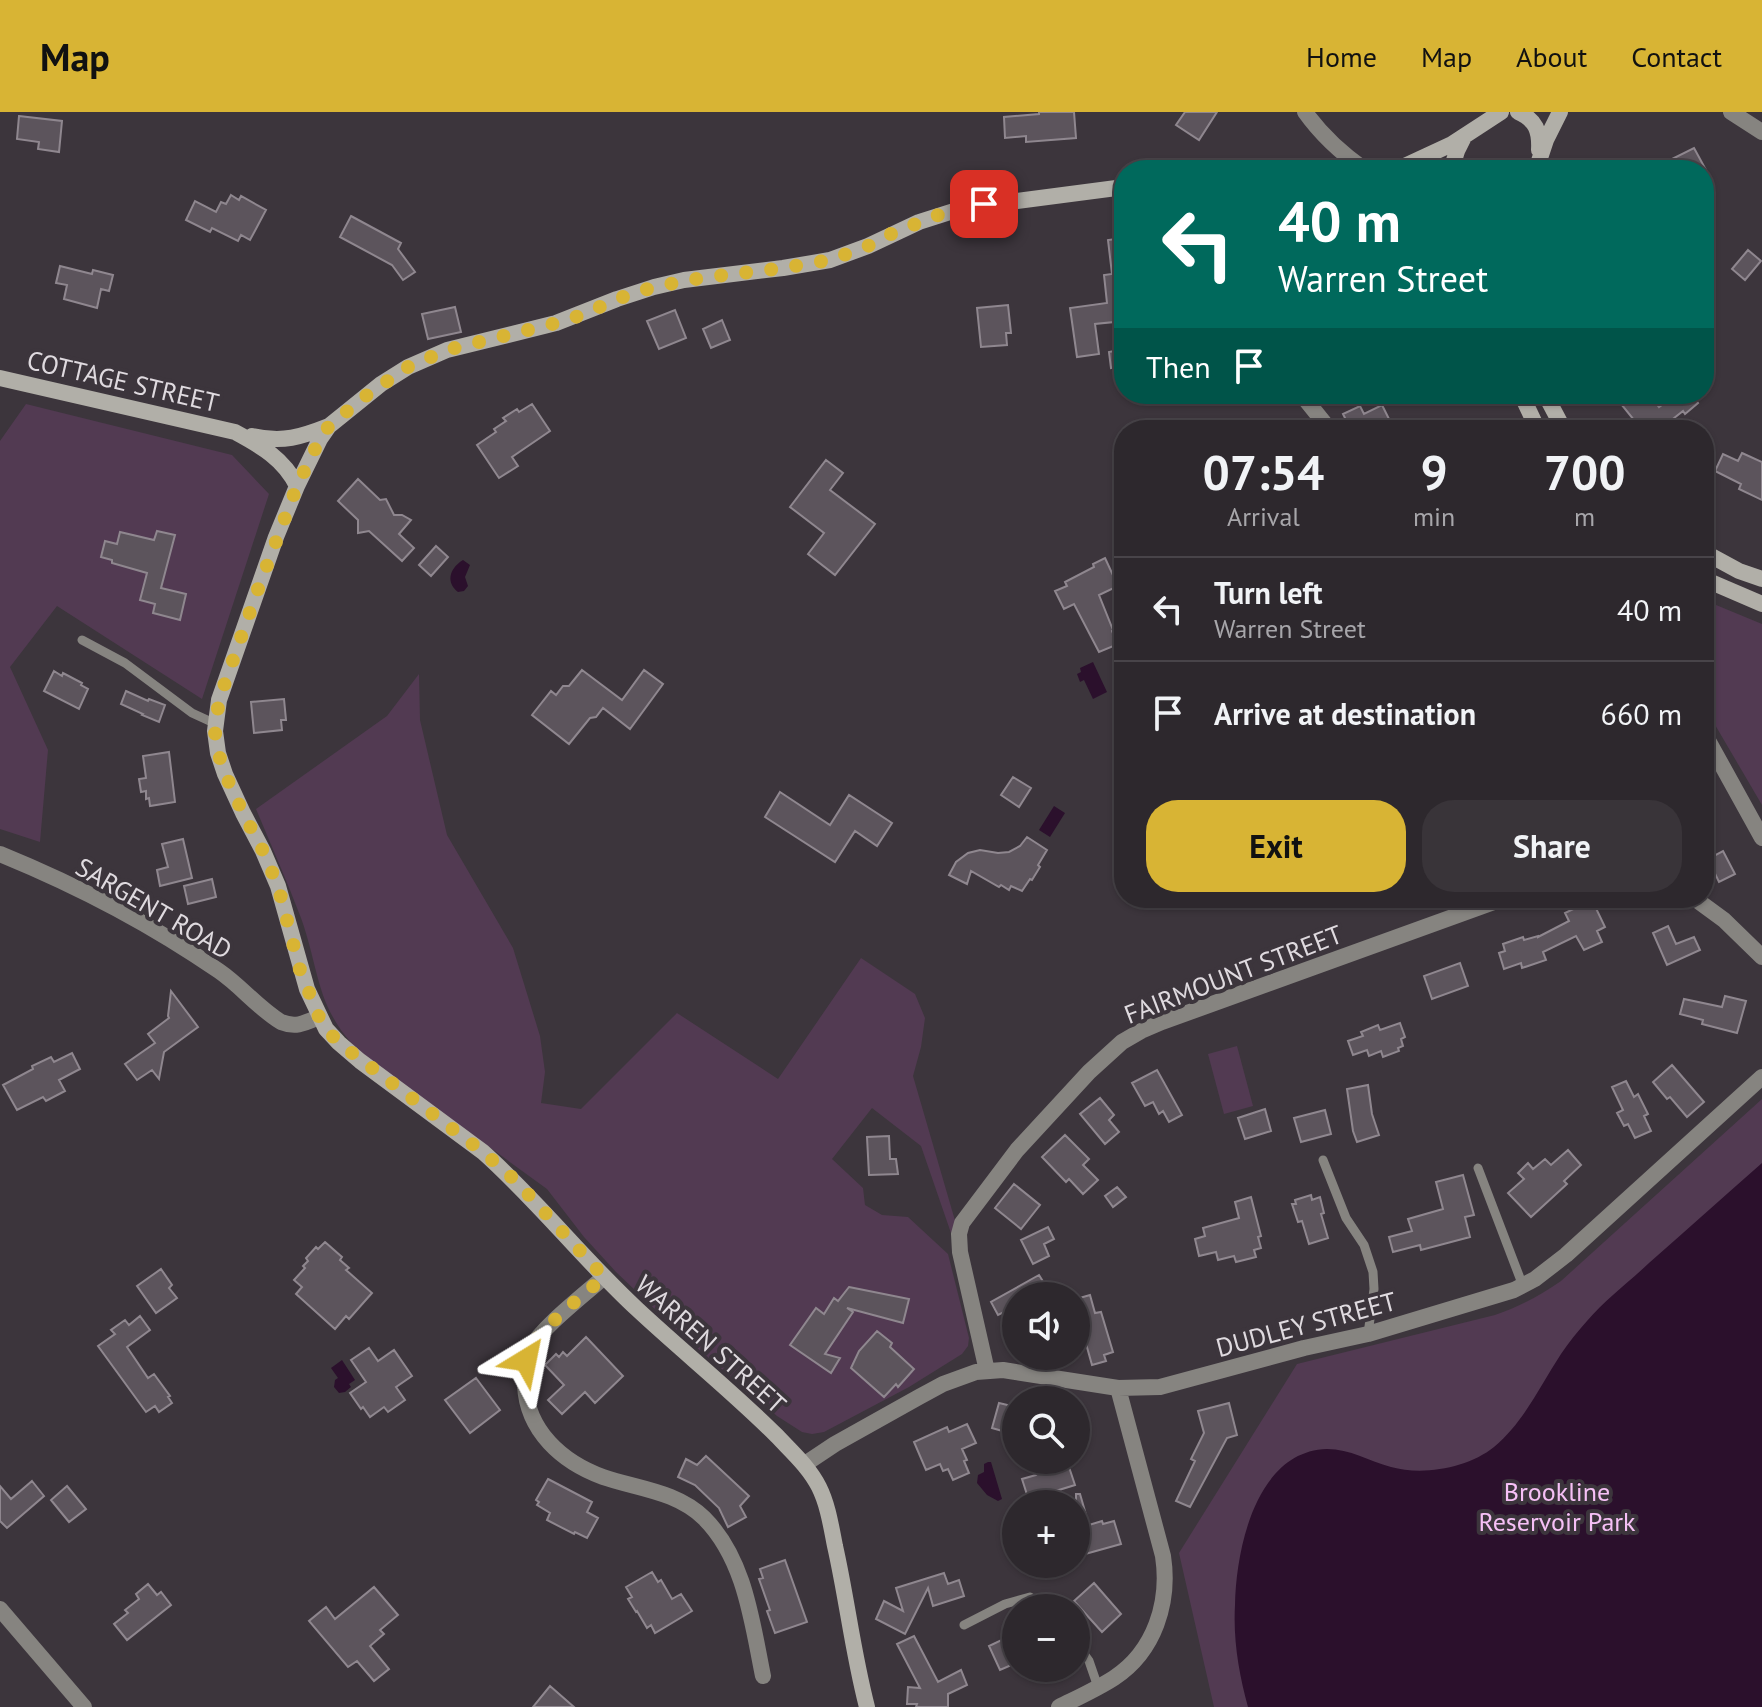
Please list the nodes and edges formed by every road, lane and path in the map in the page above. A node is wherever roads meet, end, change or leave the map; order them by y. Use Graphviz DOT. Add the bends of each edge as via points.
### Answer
graph roads {
  1 [pos="1305,112"];
  2 [pos="1518,112"];
  3 [pos="1560,112"];
  4 [pos="1731,112"];
  5 [pos="1502,113"];
  6 [pos="1762,132"];
  7 [pos="1465,135"];
  8 [pos="1351,160"];
  9 [pos="1419,160"];
  10 [pos="1454,160"];
  11 [pos="1537,160"];
  12 [pos="1539,160"];
  13 [pos="1114,188"];
  14 [pos="0,378"];
  15 [pos="1309,404"];
  16 [pos="1322,420"];
  17 [pos="329,426"];
  18 [pos="235,432"];
  19 [pos="297,486"];
  20 [pos="1714,557"];
  21 [pos="1762,579"];
  22 [pos="1714,583"];
  23 [pos="1762,604"];
  24 [pos="82,640"];
  25 [pos="216,724"];
  26 [pos="1714,751"];
  27 [pos="1762,838"];
  28 [pos="0,854"];
  29 [pos="1477,908"];
  30 [pos="1708,908"];
  31 [pos="1762,957"];
  32 [pos="319,1017"];
  33 [pos="1762,1077"];
  34 [pos="1323,1160"];
  35 [pos="1478,1168"];
  36 [pos="604,1277"];
  37 [pos="1523,1286"];
  38 [pos="1368,1334"];
  39 [pos="987,1371"];
  40 [pos="1118,1388"];
  41 [pos="805,1464"];
  42 [pos="1002,1606"];
  43 [pos="0,1609"];
  44 [pos="964,1625"];
  45 [pos="1090,1663"];
  46 [pos="763,1676"];
  47 [pos="1098,1687"];
  48 [pos="84,1707"];
  49 [pos="867,1707"];
  50 [pos="1059,1707"];
  1 -- 8 [label="street"];
  2 -- 11 [label="street" via="1539,130"];
  3 -- 12 [label="street"];
  4 -- 6 [label="street"];
  5 -- 7 [label="street"];
  7 -- 9 [label="street"];
  7 -- 10 [label="street"];
  13 -- 17 [label="street, WARREN STREET" via="963,208 830,260 684,280 556,323 462,345 381,384"];
  14 -- 18 [label="street, COTTAGE STREET"];
  15 -- 16 [label="street"];
  17 -- 18 [label="street, COTTAGE STREET" via="284,440"];
  17 -- 19 [label="street, WARREN STREET"];
  18 -- 19 [label="street, COTTAGE STREET" via="277,458"];
  19 -- 25 [label="street, WARREN STREET" via="228,673"];
  20 -- 21 [label="street"];
  22 -- 23 [label="street"];
  24 -- 25 [label="lane"];
  25 -- 32 [label="street, WARREN STREET" via="220,760 278,886 300,970"];
  26 -- 27 [label="street"];
  28 -- 32 [label="street, SARGENT ROAD" via="173,940 281,1022 299,1025"];
  29 -- 39 [label="street, FAIRMOUNT STREET" via="1162,1022 1105,1056 1017,1150 962,1223 960,1252"];
  30 -- 31 [label="street"];
  32 -- 36 [label="street, WARREN STREET" via="339,1043 516,1181"];
  33 -- 37 [label="street, DUDLEY STREET" via="1566,1255"];
  34 -- 38 [label="lane" via="1373,1272"];
  35 -- 37 [label="lane"];
  36 -- 41 [label="street, WARREN STREET"];
  36 -- 46 [label="street" via="530,1348 524,1380 530,1413 545,1439 566,1458 602,1476 670,1496 707,1521 737,1570"];
  37 -- 38 [label="street, DUDLEY STREET"];
  38 -- 40 [label="street, DUDLEY STREET" via="1160,1387"];
  39 -- 40 [label="street, DUDLEY STREET"];
  39 -- 41 [label="street, DUDLEY STREET" via="943,1384"];
  40 -- 47 [label="street" via="1163,1556 1165,1589 1161,1614 1147,1643 1122,1672"];
  41 -- 49 [label="street, WARREN STREET" via="828,1511"];
  42 -- 44 [label="lane"];
  43 -- 48 [label="street"];
  45 -- 47 [label="lane"];
  47 -- 50 [label="street"];
}
